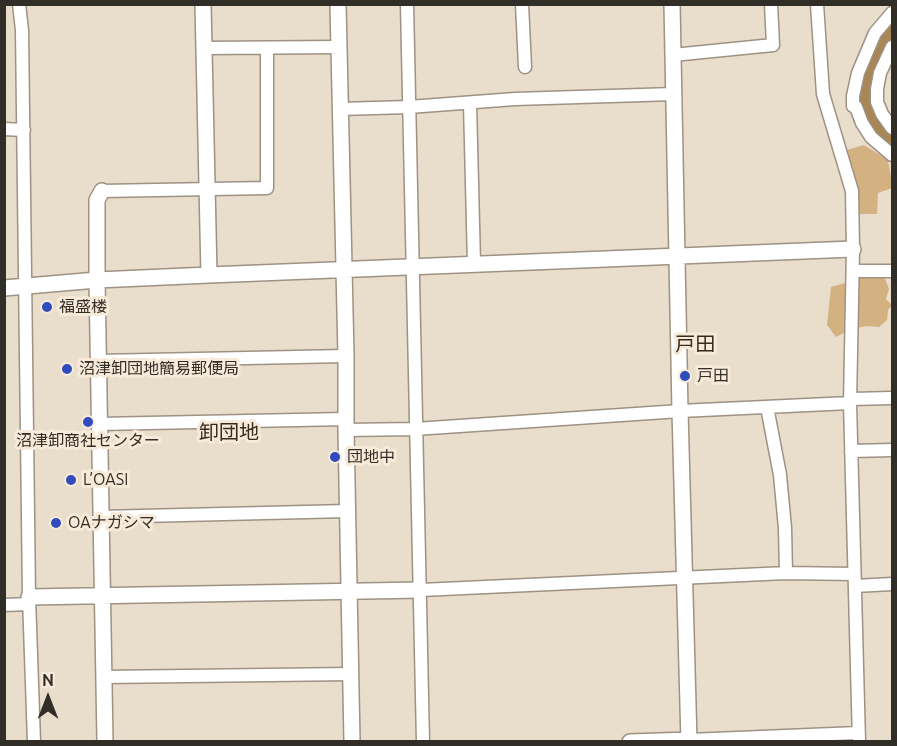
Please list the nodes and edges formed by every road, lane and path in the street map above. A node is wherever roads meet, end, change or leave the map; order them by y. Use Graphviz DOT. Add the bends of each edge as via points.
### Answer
graph roads {
  1 [pos="19,4"];
  2 [pos="203,4"];
  3 [pos="338,4"];
  4 [pos="407,4"];
  5 [pos="522,4"];
  6 [pos="672,4"];
  7 [pos="771,4"];
  8 [pos="817,4"];
  9 [pos="892,13"];
  10 [pos="339,47"];
  11 [pos="892,47"];
  12 [pos="204,48"];
  13 [pos="267,49"];
  14 [pos="673,55"];
  15 [pos="525,67"];
  16 [pos="887,71"];
  17 [pos="674,94"];
  18 [pos="470,103"];
  19 [pos="409,107"];
  20 [pos="340,109"];
  21 [pos="892,128"];
  22 [pos="4,129"];
  23 [pos="24,130"];
  24 [pos="892,155"];
  25 [pos="208,189"];
  26 [pos="102,191"];
  27 [pos="853,249"];
  28 [pos="678,254"];
  29 [pos="474,264"];
  30 [pos="414,266"];
  31 [pos="344,271"];
  32 [pos="853,271"];
  33 [pos="892,271"];
  34 [pos="209,275"];
  35 [pos="97,280"];
  36 [pos="4,288"];
  37 [pos="25,288"];
  38 [pos="346,356"];
  39 [pos="98,361"];
  40 [pos="892,399"];
  41 [pos="850,401"];
  42 [pos="767,407"];
  43 [pos="680,411"];
  44 [pos="99,424"];
  45 [pos="346,425"];
  46 [pos="415,429"];
  47 [pos="892,450"];
  48 [pos="851,451"];
  49 [pos="347,511"];
  50 [pos="100,517"];
  51 [pos="786,573"];
  52 [pos="685,577"];
  53 [pos="854,580"];
  54 [pos="892,584"];
  55 [pos="421,590"];
  56 [pos="349,592"];
  57 [pos="102,596"];
  58 [pos="29,601"];
  59 [pos="4,605"];
  60 [pos="351,674"];
  61 [pos="104,677"];
  62 [pos="859,737"];
  63 [pos="34,741"];
  64 [pos="105,741"];
  65 [pos="352,741"];
  66 [pos="423,741"];
  67 [pos="630,741"];
  68 [pos="689,741"];
  1 -- 23 [label="street"];
  2 -- 12 [label="street"];
  3 -- 10 [label="street"];
  4 -- 19 [label="street"];
  5 -- 15 [label="street"];
  6 -- 14 [label="street"];
  7 -- 14 [label="street" via="773,45"];
  8 -- 27 [label="street" via="823,94 852,191"];
  9 -- 24 [label="street" via="875,33 858,73 853,106 871,137"];
  10 -- 13 [label="street"];
  10 -- 20 [label="street"];
  11 -- 16 [label="street"];
  12 -- 13 [label="street"];
  12 -- 25 [label="street"];
  13 -- 25 [label="street" via="267,188"];
  14 -- 17 [label="street"];
  16 -- 21 [label="street" via="877,88 877,102"];
  17 -- 18 [label="street"];
  17 -- 28 [label="street"];
  18 -- 19 [label="street"];
  18 -- 29 [label="street"];
  19 -- 20 [label="street"];
  19 -- 30 [label="street"];
  20 -- 31 [label="street"];
  22 -- 23 [label="street"];
  23 -- 37 [label="street"];
  25 -- 26 [label="street"];
  25 -- 34 [label="street"];
  26 -- 35 [label="street" via="98,200"];
  27 -- 28 [label="street"];
  27 -- 32 [label="street"];
  28 -- 29 [label="street"];
  28 -- 43 [label="street"];
  29 -- 30 [label="street"];
  30 -- 31 [label="street"];
  30 -- 46 [label="street"];
  31 -- 34 [label="street"];
  31 -- 38 [label="street"];
  32 -- 33 [label="street"];
  32 -- 41 [label="street"];
  34 -- 35 [label="street"];
  35 -- 37 [label="street"];
  35 -- 39 [label="street"];
  36 -- 37 [label="street"];
  37 -- 58 [label="street"];
  38 -- 39 [label="street"];
  38 -- 45 [label="street"];
  39 -- 44 [label="street"];
  40 -- 41 [label="street"];
  41 -- 42 [label="street"];
  41 -- 48 [label="street"];
  42 -- 43 [label="street"];
  42 -- 51 [label="street" via="780,475"];
  43 -- 46 [label="street"];
  43 -- 52 [label="street"];
  44 -- 45 [label="street"];
  44 -- 50 [label="street"];
  45 -- 46 [label="street"];
  45 -- 49 [label="street"];
  46 -- 55 [label="street"];
  47 -- 48 [label="street"];
  48 -- 53 [label="street"];
  49 -- 50 [label="street"];
  49 -- 56 [label="street"];
  50 -- 57 [label="street"];
  51 -- 52 [label="street"];
  51 -- 53 [label="street"];
  52 -- 55 [label="street"];
  52 -- 68 [label="street"];
  53 -- 54 [label="street"];
  53 -- 62 [label="street"];
  55 -- 56 [label="street"];
  55 -- 66 [label="street"];
  56 -- 57 [label="street"];
  56 -- 60 [label="street"];
  57 -- 58 [label="street"];
  57 -- 61 [label="street"];
  58 -- 59 [label="street"];
  58 -- 63 [label="street"];
  60 -- 61 [label="street"];
  60 -- 65 [label="street"];
  61 -- 64 [label="street"];
  62 -- 68 [label="street"];
  67 -- 68 [label="street"];
}
